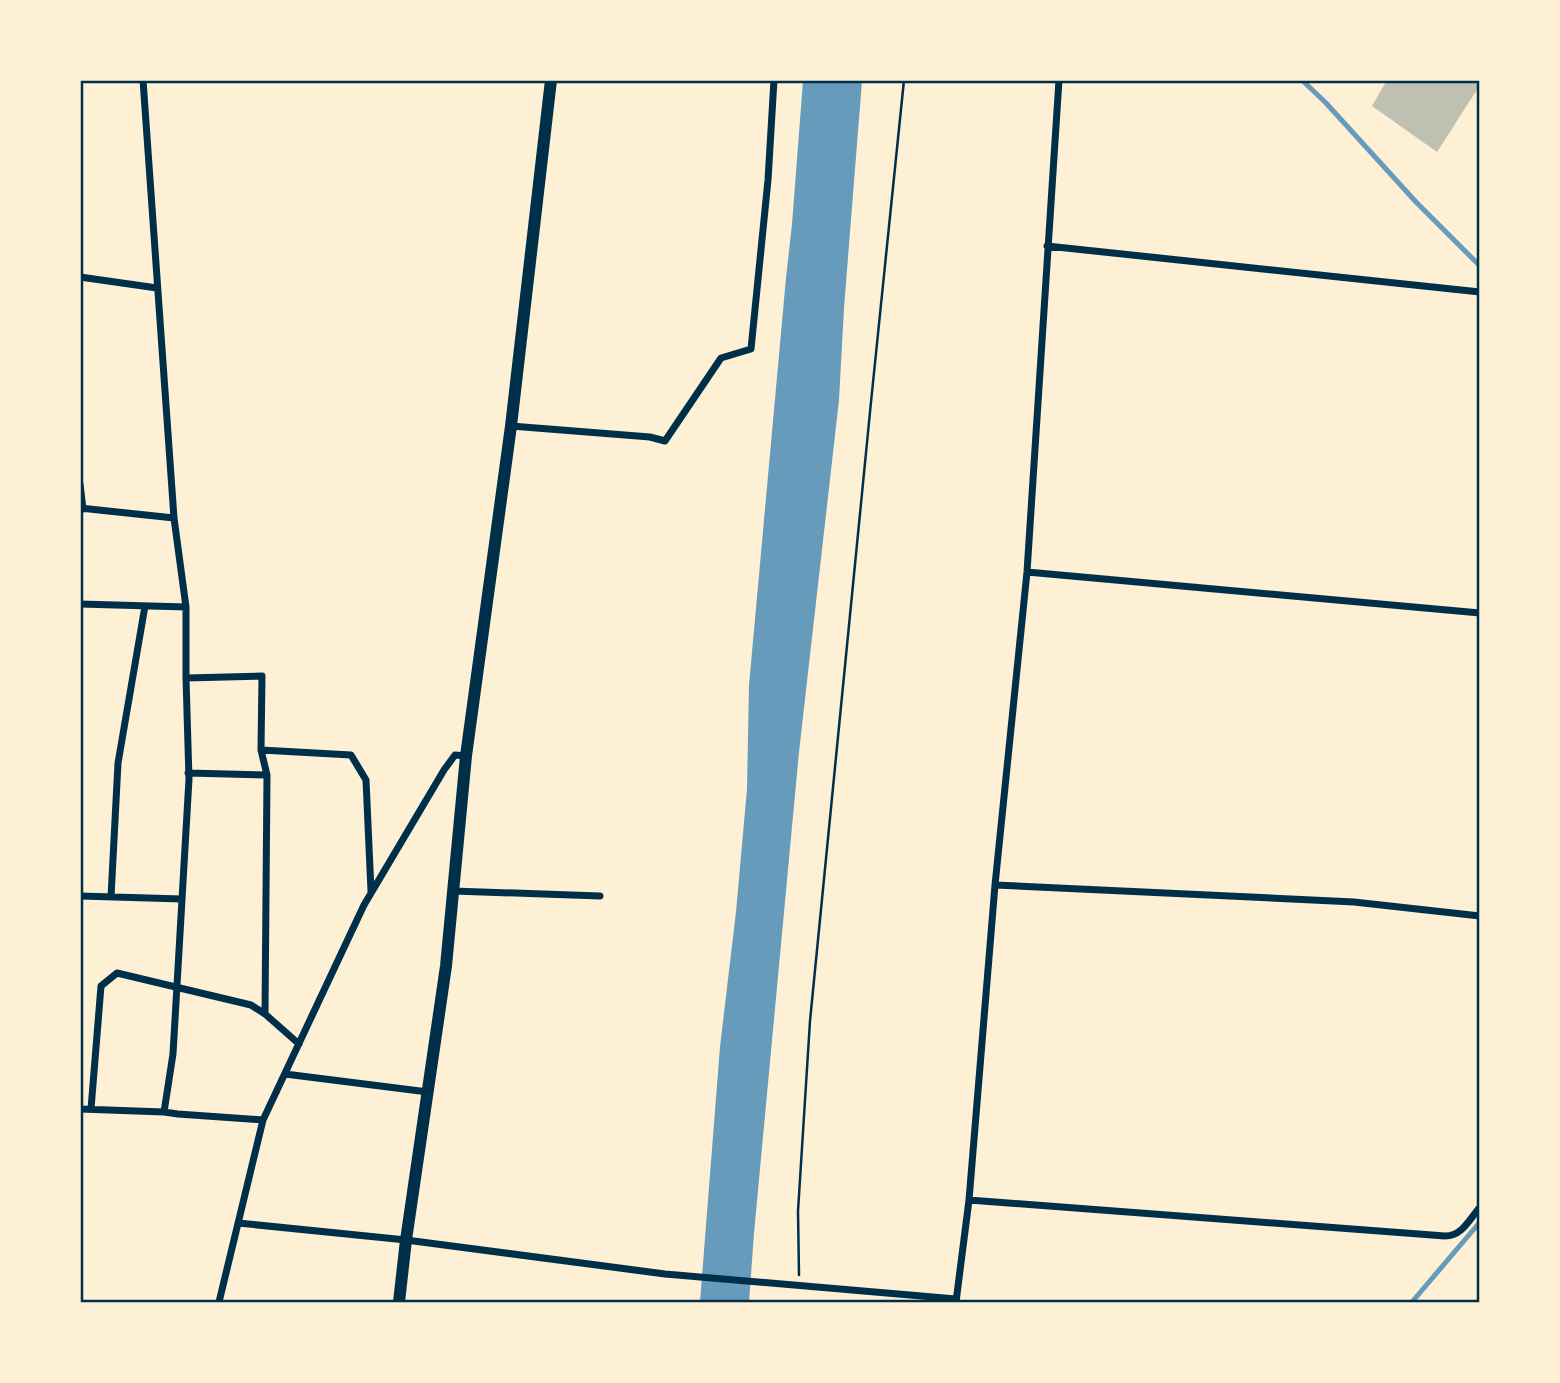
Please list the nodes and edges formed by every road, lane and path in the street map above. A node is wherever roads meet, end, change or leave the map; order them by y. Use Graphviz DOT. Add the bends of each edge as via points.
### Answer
graph roads {
  1 [pos="143,80"];
  2 [pos="551,80"];
  3 [pos="774,80"];
  4 [pos="904,80"];
  5 [pos="1059,80"];
  6 [pos="1048,246"];
  7 [pos="80,277"];
  8 [pos="157,288"];
  9 [pos="1479,292"];
  10 [pos="511,426"];
  11 [pos="80,484"];
  12 [pos="82,508"];
  13 [pos="174,518"];
  14 [pos="1027,572"];
  15 [pos="80,604"];
  16 [pos="145,606"];
  17 [pos="186,607"];
  18 [pos="1479,613"];
  19 [pos="186,678"];
  20 [pos="261,750"];
  21 [pos="466,756"];
  22 [pos="188,772"];
  23 [pos="267,775"];
  24 [pos="995,885"];
  25 [pos="453,891"];
  26 [pos="371,893"];
  27 [pos="80,896"];
  28 [pos="600,896"];
  29 [pos="111,897"];
  30 [pos="182,899"];
  31 [pos="1479,916"];
  32 [pos="176,987"];
  33 [pos="265,1014"];
  34 [pos="299,1044"];
  35 [pos="285,1074"];
  36 [pos="428,1092"];
  37 [pos="80,1109"];
  38 [pos="91,1109"];
  39 [pos="164,1112"];
  40 [pos="263,1120"];
  41 [pos="969,1200"];
  42 [pos="1479,1207"];
  43 [pos="239,1223"];
  44 [pos="406,1240"];
  45 [pos="799,1285"];
  46 [pos="956,1301"];
  47 [pos="219,1303"];
  48 [pos="399,1303"];
  1 -- 8 [label="street"];
  2 -- 10 [label="street"];
  3 -- 10 [label="street" via="751,349 721,359 665,441"];
  4 -- 45 [label="path" via="810,1021 798,1211"];
  5 -- 6 [label="street"];
  6 -- 9 [label="street"];
  6 -- 14 [label="street"];
  7 -- 8 [label="street"];
  8 -- 13 [label="street"];
  10 -- 21 [label="street"];
  11 -- 12 [label="street"];
  12 -- 13 [label="street"];
  13 -- 17 [label="street"];
  14 -- 18 [label="street"];
  14 -- 24 [label="street"];
  15 -- 16 [label="street"];
  16 -- 17 [label="street"];
  16 -- 29 [label="street" via="118,763"];
  17 -- 19 [label="street"];
  19 -- 20 [label="street" via="262,676"];
  19 -- 22 [label="street"];
  20 -- 23 [label="street"];
  20 -- 26 [label="street" via="351,755 366,780"];
  21 -- 25 [label="street"];
  21 -- 26 [label="street" via="455,755 443,770"];
  22 -- 23 [label="street"];
  22 -- 30 [label="street"];
  23 -- 33 [label="street"];
  24 -- 31 [label="street" via="1354,902"];
  24 -- 41 [label="street"];
  25 -- 28 [label="street"];
  25 -- 36 [label="street"];
  26 -- 34 [label="street"];
  27 -- 29 [label="street"];
  29 -- 30 [label="street"];
  30 -- 32 [label="street"];
  32 -- 33 [label="street" via="251,1005"];
  32 -- 38 [label="street" via="117,973 101,986"];
  32 -- 39 [label="street"];
  33 -- 34 [label="street"];
  34 -- 35 [label="street"];
  35 -- 36 [label="street"];
  35 -- 40 [label="street"];
  36 -- 44 [label="street"];
  37 -- 38 [label="street"];
  38 -- 39 [label="street"];
  39 -- 40 [label="street"];
  40 -- 43 [label="street"];
  41 -- 42 [label="street" via="1445,1236 1455,1236"];
  41 -- 46 [label="street"];
  43 -- 44 [label="street"];
  43 -- 47 [label="street"];
  44 -- 45 [label="street" via="665,1274"];
  44 -- 48 [label="street"];
  45 -- 46 [label="street"];
}
